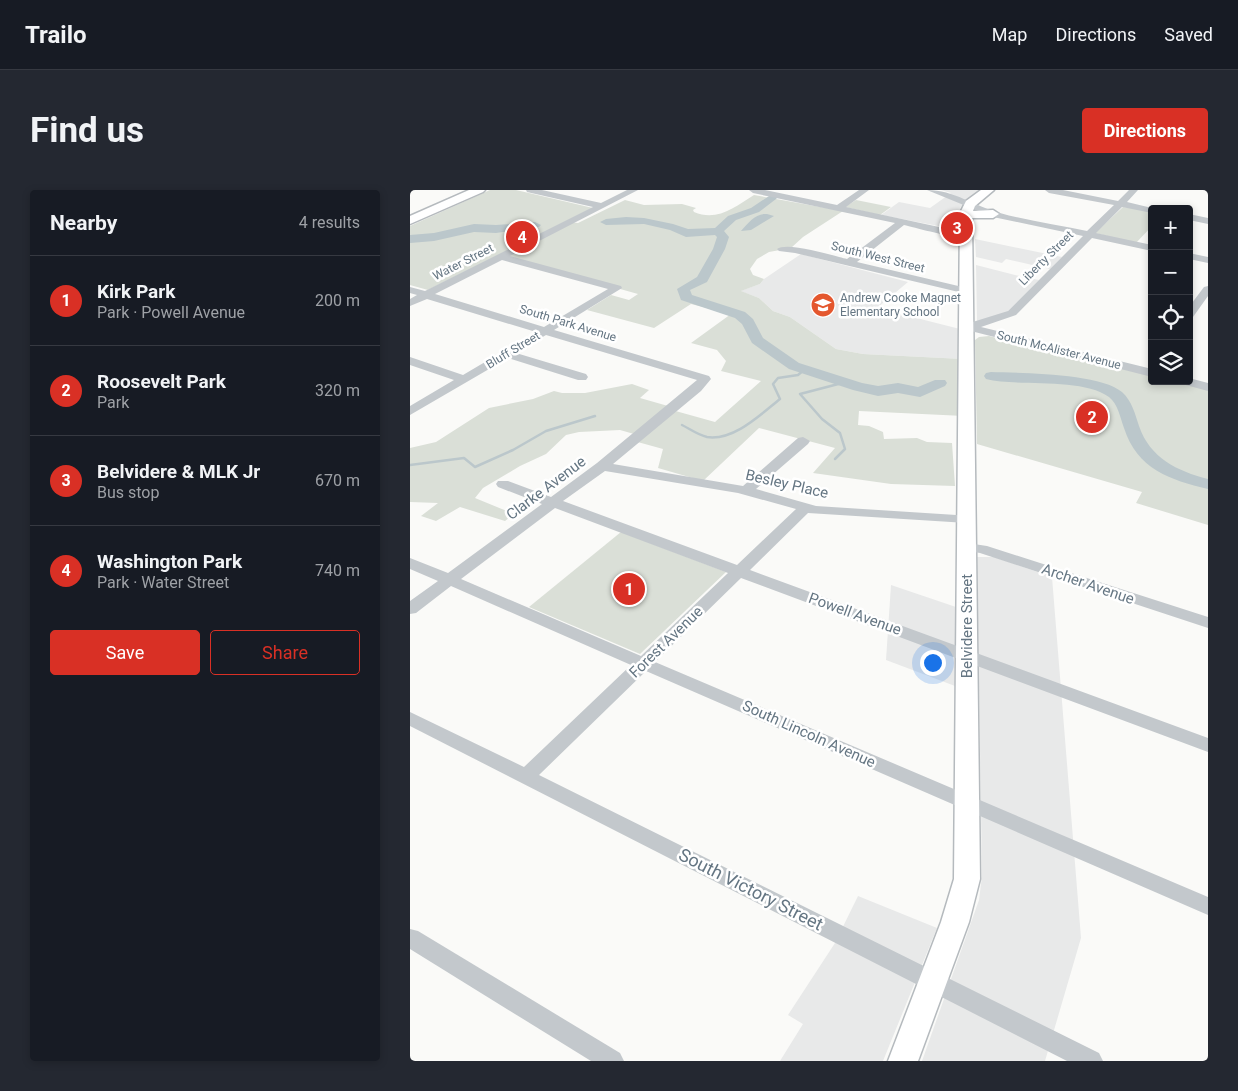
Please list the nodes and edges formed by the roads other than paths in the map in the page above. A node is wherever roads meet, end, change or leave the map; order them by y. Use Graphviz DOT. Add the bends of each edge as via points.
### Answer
graph roads {
  1 [pos="479,190"];
  2 [pos="530,190"];
  3 [pos="634,190"];
  4 [pos="753,190"];
  5 [pos="865,190"];
  6 [pos="931,190"];
  7 [pos="1049,190"];
  8 [pos="1134,190"];
  9 [pos="985,192"];
  10 [pos="954,196"];
  11 [pos="1120,204"];
  12 [pos="601,206"];
  13 [pos="837,208"];
  14 [pos="1148,209"];
  15 [pos="968,210"];
  16 [pos="994,214"];
  17 [pos="1193,218"];
  18 [pos="410,220"];
  19 [pos="1208,221"];
  20 [pos="903,222"];
  21 [pos="967,234"];
  22 [pos="1088,235"];
  23 [pos="1148,247"];
  24 [pos="782,249"];
  25 [pos="501,257"];
  26 [pos="1193,257"];
  27 [pos="1208,260"];
  28 [pos="848,263"];
  29 [pos="1208,289"];
  30 [pos="410,290"];
  31 [pos="967,291"];
  32 [pos="427,295"];
  33 [pos="410,303"];
  34 [pos="1193,310"];
  35 [pos="967,327"];
  36 [pos="546,330"];
  37 [pos="506,354"];
  38 [pos="410,361"];
  39 [pos="1148,370"];
  40 [pos="582,377"];
  41 [pos="464,379"];
  42 [pos="1193,383"];
  43 [pos="1208,387"];
  44 [pos="697,388"];
  45 [pos="410,411"];
  46 [pos="803,441"];
  47 [pos="602,466"];
  48 [pos="503,484"];
  49 [pos="746,491"];
  50 [pos="553,502"];
  51 [pos="806,507"];
  52 [pos="967,519"];
  53 [pos="967,547"];
  54 [pos="410,563"];
  55 [pos="739,571"];
  56 [pos="450,580"];
  57 [pos="410,609"];
  58 [pos="1208,624"];
  59 [pos="967,656"];
  60 [pos="645,662"];
  61 [pos="410,718"];
  62 [pos="1208,745"];
  63 [pos="526,776"];
  64 [pos="967,803"];
  65 [pos="1208,906"];
  66 [pos="410,938"];
  67 [pos="932,980"];
  68 [pos="612,1061"];
  69 [pos="903,1061"];
  70 [pos="1091,1061"];
  1 -- 18 [label="main road"];
  2 -- 12 [label="street"];
  3 -- 12 [label="street, Water Street"];
  4 -- 13 [label="street"];
  5 -- 13 [label="street"];
  6 -- 10 [label="street"];
  7 -- 11 [label="street"];
  8 -- 11 [label="street, Liberty Street"];
  9 -- 10 [label="main road"];
  9 -- 15 [label="main road"];
  10 -- 15 [label="street"];
  11 -- 14 [label="street"];
  11 -- 22 [label="street, Liberty Street"];
  12 -- 25 [label="street, Water Street"];
  13 -- 20 [label="street"];
  15 -- 16 [label="main road"];
  15 -- 21 [label="main road, Belvidere Street"];
  16 -- 22 [label="street"];
  17 -- 19 [label="street"];
  20 -- 21 [label="street"];
  20 -- 28 [label="street"];
  21 -- 31 [label="main road, Belvidere Street"];
  22 -- 23 [label="street"];
  22 -- 35 [label="street, Liberty Street" via="1012,313"];
  24 -- 28 [label="street, South West Street"];
  25 -- 32 [label="street, Water Street"];
  25 -- 36 [label="street, Bluff Street" via="616,288"];
  26 -- 27 [label="street"];
  28 -- 31 [label="street, South West Street"];
  29 -- 34 [label="street"];
  30 -- 32 [label="street, South Park Avenue"];
  31 -- 35 [label="main road, Belvidere Street"];
  32 -- 33 [label="street, Water Street"];
  32 -- 36 [label="street, South Park Avenue"];
  35 -- 39 [label="street, South McAlister Avenue"];
  35 -- 52 [label="main road, Belvidere Street"];
  36 -- 37 [label="street, Bluff Street"];
  36 -- 44 [label="street, South Park Avenue" via="705,379"];
  37 -- 40 [label="street"];
  37 -- 41 [label="street, Bluff Street"];
  38 -- 41 [label="street"];
  41 -- 45 [label="street, Bluff Street"];
  42 -- 43 [label="street"];
  44 -- 47 [label="street, Clarke Avenue"];
  46 -- 49 [label="street"];
  47 -- 49 [label="street, Besley Place"];
  47 -- 50 [label="street, Clarke Avenue"];
  48 -- 50 [label="street, Powell Avenue"];
  49 -- 51 [label="street, Besley Place"];
  50 -- 55 [label="street, Powell Avenue"];
  50 -- 56 [label="street, Clarke Avenue"];
  51 -- 52 [label="street, Besley Place"];
  51 -- 55 [label="street, Forest Avenue"];
  52 -- 53 [label="main road, Belvidere Street"];
  53 -- 58 [label="street, Archer Avenue" via="982,548"];
  53 -- 59 [label="main road, Belvidere Street"];
  54 -- 56 [label="street, South Lincoln Avenue"];
  55 -- 59 [label="street, Powell Avenue"];
  55 -- 60 [label="street, Forest Avenue"];
  56 -- 57 [label="street, Clarke Avenue"];
  56 -- 60 [label="street, South Lincoln Avenue"];
  59 -- 62 [label="street, Powell Avenue"];
  59 -- 64 [label="main road, Belvidere Street"];
  60 -- 63 [label="street, Forest Avenue"];
  60 -- 64 [label="street, South Lincoln Avenue"];
  61 -- 63 [label="street, South Victory Street"];
  63 -- 67 [label="street, South Victory Street"];
  64 -- 65 [label="street, South Lincoln Avenue"];
  64 -- 67 [label="main road, Belvidere Street" via="967,879"];
  66 -- 68 [label="street"];
  67 -- 69 [label="main road, Belvidere Street"];
  67 -- 70 [label="street, South Victory Street"];
}
